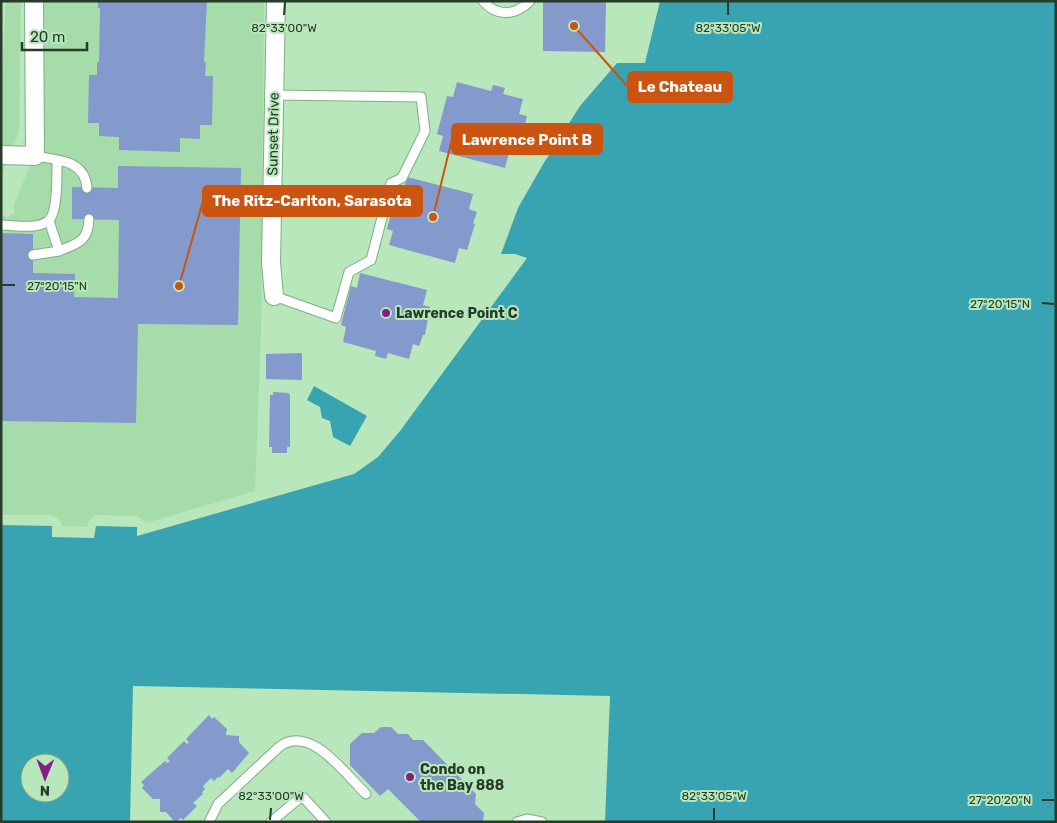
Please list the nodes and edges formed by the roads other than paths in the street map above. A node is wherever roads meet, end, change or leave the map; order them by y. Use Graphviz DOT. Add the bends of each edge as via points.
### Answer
graph roads {
  1 [pos="34,1"];
  2 [pos="276,1"];
  3 [pos="483,1"];
  4 [pos="530,1"];
  5 [pos="274,95"];
  6 [pos="1,155"];
  7 [pos="35,156"];
  8 [pos="58,160"];
  9 [pos="87,188"];
  10 [pos="89,220"];
  11 [pos="49,221"];
  12 [pos="1,225"];
  13 [pos="59,251"];
  14 [pos="33,255"];
  15 [pos="274,296"];
  16 [pos="366,794"];
  17 [pos="210,822"];
  18 [pos="271,822"];
  19 [pos="326,822"];
  20 [pos="517,822"];
  21 [pos="542,822"];
  1 -- 7 [label="street"];
  2 -- 5 [label="street, Sunset Drive"];
  3 -- 4 [label="lane" via="491,10 508,13 522,9"];
  5 -- 15 [label="street, Sunset Drive" via="271,263"];
  5 -- 15 [label="lane" via="422,97 425,131 402,178 391,183 371,260 349,272 336,318"];
  6 -- 7 [label="street"];
  7 -- 8 [label="lane"];
  8 -- 9 [label="lane" via="78,166 87,177"];
  8 -- 11 [label="lane" via="54,213"];
  10 -- 13 [label="lane" via="88,232 81,242"];
  11 -- 12 [label="lane" via="35,226"];
  11 -- 13 [label="lane"];
  13 -- 14 [label="lane"];
  16 -- 17 [label="lane" via="321,750 308,742 290,740 218,804"];
  18 -- 19 [label="lane" via="302,796"];
  20 -- 21 [label="lane" via="527,819"];
}
